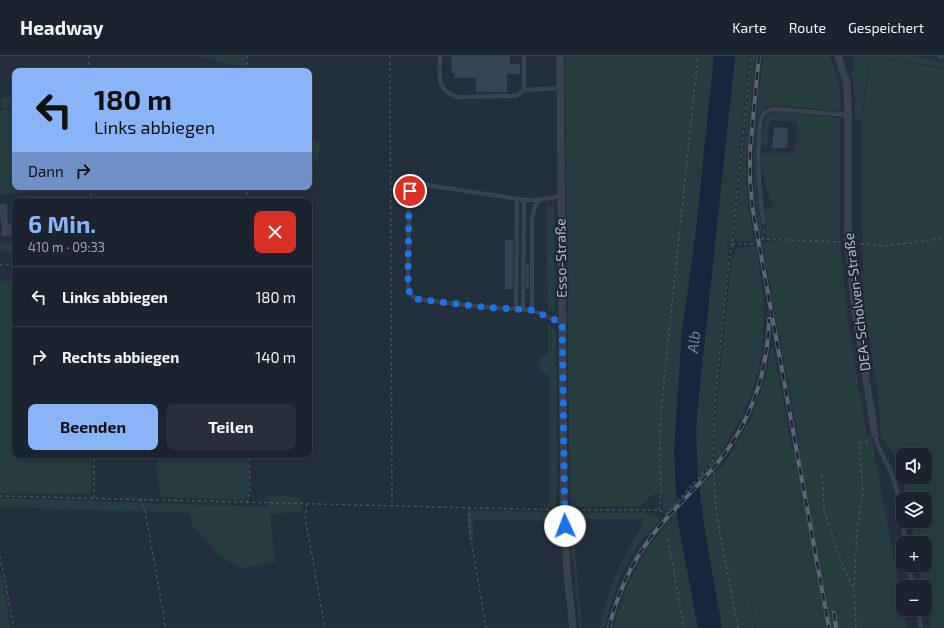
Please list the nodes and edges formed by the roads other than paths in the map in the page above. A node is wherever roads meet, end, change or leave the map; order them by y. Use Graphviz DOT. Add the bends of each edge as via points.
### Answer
graph roads {
  1 [pos="440,56"];
  2 [pos="524,56"];
  3 [pos="560,56"];
  4 [pos="838,56"];
  5 [pos="941,56"];
  6 [pos="944,56"];
  7 [pos="560,88"];
  8 [pos="524,90"];
  9 [pos="848,115"];
  10 [pos="561,196"];
  11 [pos="517,199"];
  12 [pos="524,200"];
  13 [pos="539,200"];
  14 [pos="763,222"];
  15 [pos="516,308"];
  16 [pos="523,309"];
  17 [pos="532,310"];
  18 [pos="562,323"];
  19 [pos="876,437"];
  20 [pos="905,536"];
  21 [pos="918,616"];
  22 [pos="573,628"];
  23 [pos="921,628"];
  1 -- 8 [label="lane" via="440,82 443,89 457,97 516,96"];
  2 -- 8 [label="lane"];
  3 -- 7 [label="street, Esso-Straße"];
  4 -- 9 [label="street, DEA-Scholven-Straße" via="846,84"];
  5 -- 6 [label="street"];
  7 -- 8 [label="lane"];
  7 -- 10 [label="street, Esso-Straße"];
  9 -- 14 [label="lane" via="776,109 763,115 757,162"];
  9 -- 19 [label="street, DEA-Scholven-Straße" via="848,242 856,317"];
  10 -- 13 [label="lane"];
  10 -- 18 [label="street, Esso-Straße"];
  11 -- 12 [label="lane"];
  11 -- 15 [label="lane"];
  11 -- 15 [label="lane" via="420,184 414,187 409,195 408,286 411,296 416,299 482,307"];
  12 -- 13 [label="lane"];
  12 -- 16 [label="lane"];
  13 -- 17 [label="lane" via="532,219"];
  15 -- 16 [label="lane"];
  16 -- 17 [label="lane"];
  17 -- 18 [label="lane"];
  18 -- 22 [label="street, Esso-Straße" via="564,510"];
  19 -- 20 [label="lane, DEA-Scholven-Straße" via="878,449 892,476"];
  21 -- 23 [label="lane"];
}
